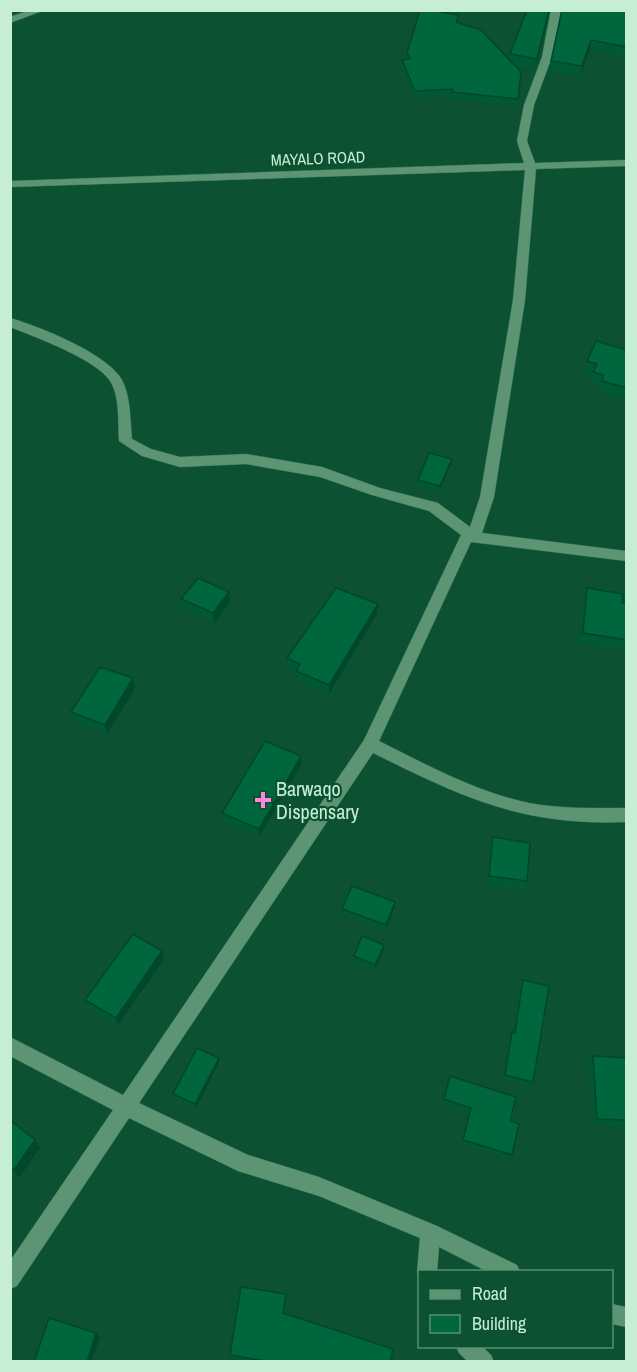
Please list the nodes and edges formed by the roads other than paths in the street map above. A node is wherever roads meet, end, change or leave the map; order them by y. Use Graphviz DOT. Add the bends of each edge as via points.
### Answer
graph roads {
  1 [pos="41,10"];
  2 [pos="556,10"];
  3 [pos="10,20"];
  4 [pos="627,163"];
  5 [pos="531,168"];
  6 [pos="10,184"];
  7 [pos="10,322"];
  8 [pos="474,537"];
  9 [pos="627,556"];
  10 [pos="370,744"];
  11 [pos="627,815"];
  12 [pos="10,1046"];
  13 [pos="125,1106"];
  14 [pos="430,1233"];
  15 [pos="427,1270"];
  16 [pos="506,1270"];
  17 [pos="10,1279"];
  18 [pos="467,1348"];
  19 [pos="484,1362"];
  1 -- 3 [label="street"];
  2 -- 5 [label="street" via="547,57 529,105 522,141"];
  4 -- 5 [label="street, MAYALO ROAD"];
  5 -- 6 [label="street, MAYALO ROAD"];
  5 -- 8 [label="street" via="509,369 487,496"];
  7 -- 8 [label="street" via="81,355 114,376 126,441 147,453 180,462 246,459 322,472 433,507"];
  8 -- 9 [label="street"];
  8 -- 10 [label="street" via="467,536"];
  10 -- 11 [label="street" via="515,807 578,815"];
  10 -- 13 [label="street"];
  12 -- 13 [label="street"];
  13 -- 14 [label="street" via="246,1164 319,1187"];
  13 -- 17 [label="street"];
  14 -- 15 [label="street"];
  14 -- 16 [label="street"];
  18 -- 19 [label="street"];
}
